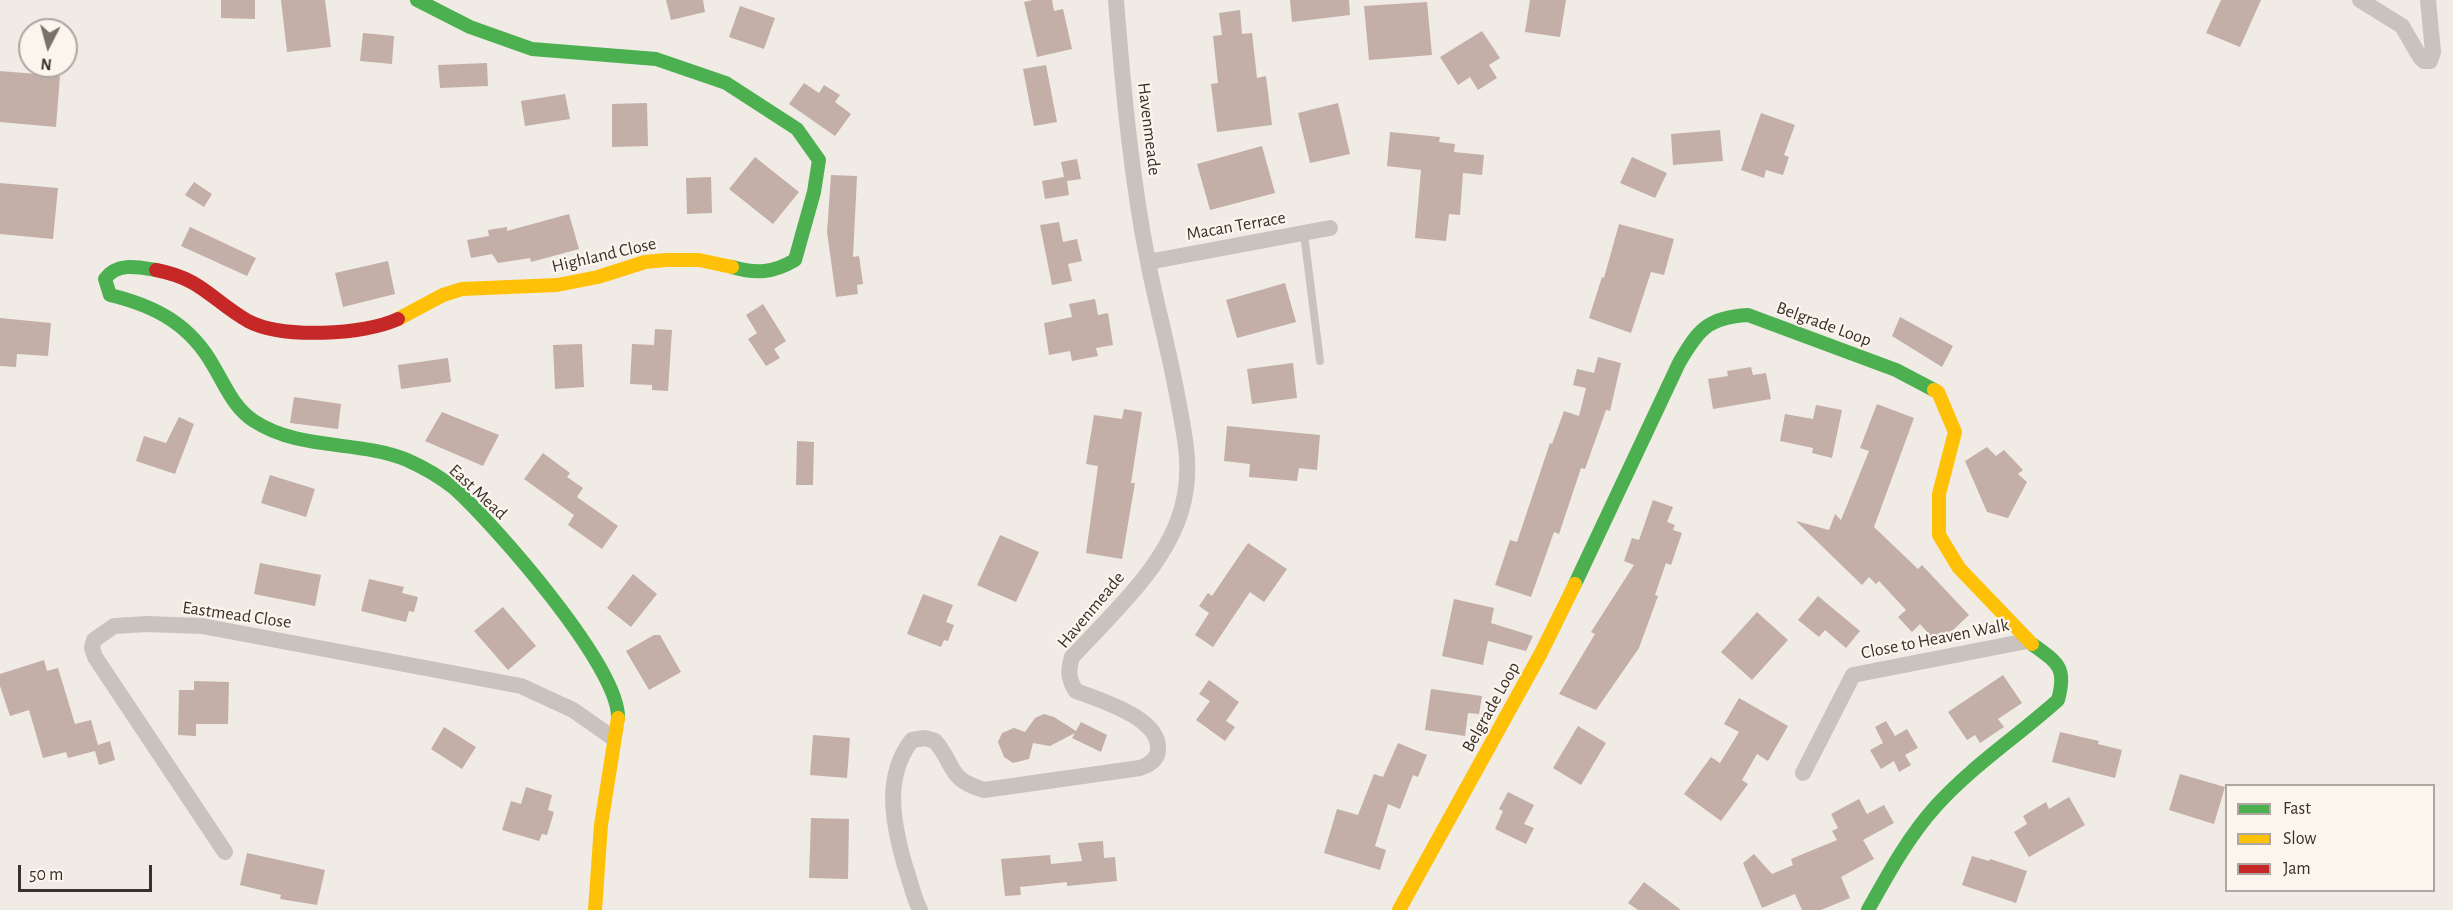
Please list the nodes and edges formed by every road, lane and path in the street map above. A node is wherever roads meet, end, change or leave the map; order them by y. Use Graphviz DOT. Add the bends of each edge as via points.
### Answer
graph roads {
  1 [pos="417,0"];
  2 [pos="1116,0"];
  3 [pos="2360,0"];
  4 [pos="2428,0"];
  5 [pos="1330,228"];
  6 [pos="1304,234"];
  7 [pos="1148,262"];
  8 [pos="109,272"];
  9 [pos="1320,361"];
  10 [pos="2027,641"];
  11 [pos="613,738"];
  12 [pos="1803,773"];
  13 [pos="225,852"];
  14 [pos="595,910"];
  15 [pos="920,910"];
  16 [pos="1399,910"];
  17 [pos="1868,910"];
  1 -- 8 [label="street, Highland Close" via="470,27 532,49 631,55 687,68 726,83 797,129 819,160 795,260 782,269 767,272 701,260 670,259 546,286 460,289 427,301 392,322 348,332 262,326 181,276 127,266"];
  2 -- 7 [label="street, Havenmeade" via="1123,84"];
  3 -- 4 [label="street" via="2402,26 2420,57 2430,62 2433,52"];
  5 -- 6 [label="street, Macan Terrace"];
  6 -- 7 [label="street, Macan Terrace"];
  6 -- 9 [label="lane"];
  7 -- 15 [label="street, Havenmeade" via="1188,453 1183,504 1156,560 1072,657 1068,669 1076,691 1133,716 1153,731 1159,739 1158,753 1150,764 1140,768 984,790 968,786 956,777 935,741 912,740 896,770 894,817 897,839"];
  8 -- 11 [label="street, East Mead" via="105,284 110,295 152,306 171,317 203,348 230,398 266,428 312,442 405,459 454,489 516,555 579,635 615,693 618,712"];
  10 -- 12 [label="street, Close to Heaven Walk" via="1853,675"];
  10 -- 16 [label="street, Belgrade Loop" via="1959,568 1939,535 1939,494 1955,432 1938,392 1896,370 1748,315 1726,316 1695,335 1678,363 1604,528 1541,653"];
  10 -- 17 [label="street, Belgrade Loop" via="2053,659 2059,668 2063,681 2058,700 1949,794 1897,857"];
  11 -- 13 [label="street, Eastmead Close" via="573,710 521,686 202,626 114,626 94,640 95,657"];
  11 -- 14 [label="street, East Mead" via="604,794"];
}
